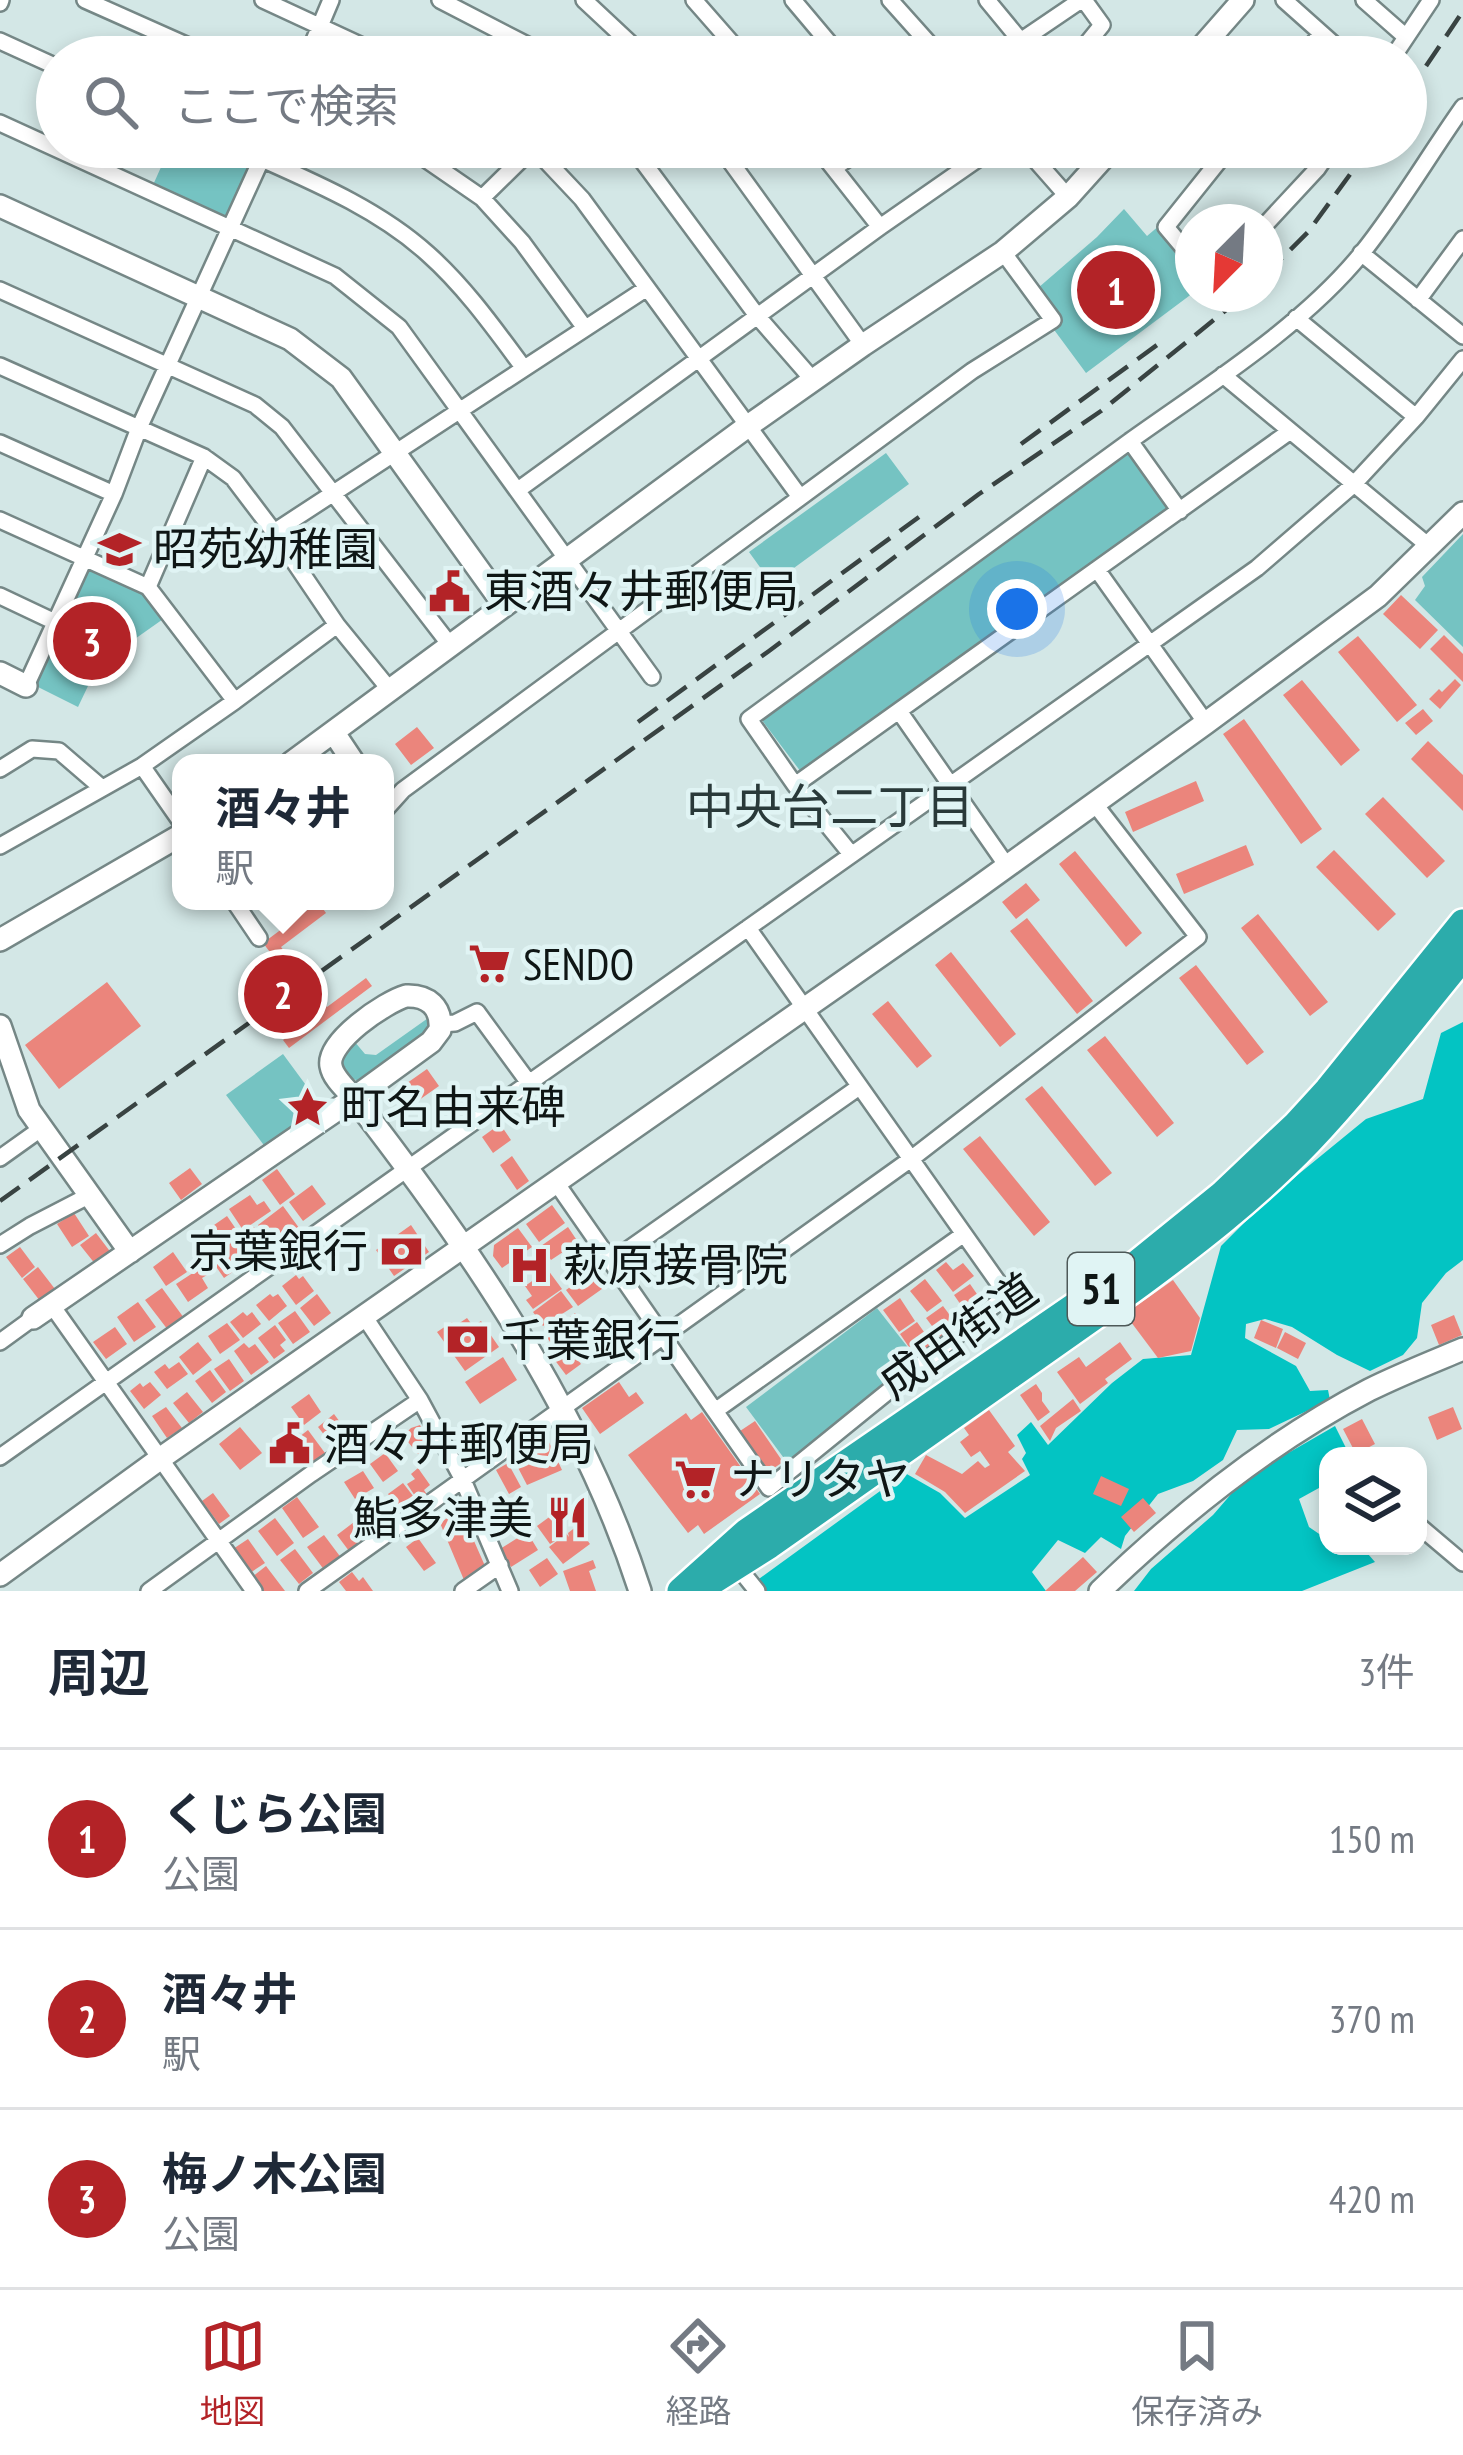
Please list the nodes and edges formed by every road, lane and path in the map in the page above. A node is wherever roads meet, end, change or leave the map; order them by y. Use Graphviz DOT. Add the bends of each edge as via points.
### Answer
graph roads {
  1 [pos="85,0"];
  2 [pos="263,0"];
  3 [pos="331,0"];
  4 [pos="440,0"];
  5 [pos="584,0"];
  6 [pos="694,0"];
  7 [pos="793,0"];
  8 [pos="890,0"];
  9 [pos="987,0"];
  10 [pos="1083,0"];
  11 [pos="1243,0"];
  12 [pos="1284,0"];
  13 [pos="1364,0"];
  14 [pos="1431,0"];
  15 [pos="320,26"];
  16 [pos="1321,34"];
  17 [pos="166,36"];
  18 [pos="316,36"];
  19 [pos="341,36"];
  20 [pos="510,36"];
  21 [pos="618,36"];
  22 [pos="726,36"];
  23 [pos="823,36"];
  24 [pos="922,36"];
  25 [pos="1017,36"];
  26 [pos="1026,36"];
  27 [pos="1093,36"];
  28 [pos="1211,36"];
  29 [pos="1323,36"];
  30 [pos="1405,36"];
  31 [pos="1407,36"];
  32 [pos="0,41"];
  33 [pos="36,57"];
  34 [pos="1463,107"];
  35 [pos="0,123"];
  36 [pos="1448,128"];
  37 [pos="36,140"];
  38 [pos="1463,141"];
  39 [pos="1427,158"];
  40 [pos="98,168"];
  41 [pos="258,168"];
  42 [pos="292,168"];
  43 [pos="438,168"];
  44 [pos="512,168"];
  45 [pos="553,168"];
  46 [pos="648,168"];
  47 [pos="735,168"];
  48 [pos="834,168"];
  49 [pos="964,168"];
  50 [pos="1042,168"];
  51 [pos="1094,168"];
  52 [pos="1213,168"];
  53 [pos="1318,168"];
  54 [pos="1420,168"];
  55 [pos="1068,197"];
  56 [pos="482,198"];
  57 [pos="1184,204"];
  58 [pos="0,206"];
  59 [pos="1283,206"];
  60 [pos="880,226"];
  61 [pos="231,229"];
  62 [pos="1463,239"];
  63 [pos="1004,252"];
  64 [pos="1361,254"];
  65 [pos="812,277"];
  66 [pos="647,288"];
  67 [pos="0,290"];
  68 [pos="200,297"];
  69 [pos="1418,300"];
  70 [pos="758,316"];
  71 [pos="1295,318"];
  72 [pos="585,328"];
  73 [pos="1463,336"];
  74 [pos="863,345"];
  75 [pos="700,359"];
  76 [pos="1463,359"];
  77 [pos="0,366"];
  78 [pos="168,366"];
  79 [pos="523,367"];
  80 [pos="1222,375"];
  81 [pos="814,380"];
  82 [pos="461,411"];
  83 [pos="1416,417"];
  84 [pos="748,426"];
  85 [pos="139,428"];
  86 [pos="1289,432"];
  87 [pos="1130,440"];
  88 [pos="0,443"];
  89 [pos="398,453"];
  90 [pos="204,457"];
  91 [pos="1353,484"];
  92 [pos="518,490"];
  93 [pos="113,494"];
  94 [pos="334,494"];
  95 [pos="800,497"];
  96 [pos="1180,511"];
  97 [pos="1463,513"];
  98 [pos="0,520"];
  99 [pos="274,532"];
  100 [pos="1430,547"];
  101 [pos="84,559"];
  102 [pos="568,560"];
  103 [pos="1098,571"];
  104 [pos="148,587"];
  105 [pos="0,596"];
  106 [pos="504,604"];
  107 [pos="55,622"];
  108 [pos="337,625"];
  109 [pos="618,631"];
  110 [pos="1150,643"];
  111 [pos="450,645"];
  112 [pos="0,673"];
  113 [pos="652,677"];
  114 [pos="26,686"];
  115 [pos="390,690"];
  116 [pos="235,701"];
  117 [pos="898,711"];
  118 [pos="1207,723"];
  119 [pos="327,747"];
  120 [pos="142,766"];
  121 [pos="0,769"];
  122 [pos="948,784"];
  123 [pos="795,785"];
  124 [pos="102,788"];
  125 [pos="394,800"];
  126 [pos="1094,803"];
  127 [pos="172,809"];
  128 [pos="172,841"];
  129 [pos="0,846"];
  130 [pos="851,854"];
  131 [pos="1007,866"];
  132 [pos="240,910"];
  133 [pos="1463,923"];
  134 [pos="748,928"];
  135 [pos="259,938"];
  136 [pos="0,940"];
  137 [pos="1463,957"];
  138 [pos="803,1008"];
  139 [pos="441,1024"];
  140 [pos="0,1026"];
  141 [pos="529,1083"];
  142 [pos="860,1087"];
  143 [pos="354,1098"];
  144 [pos="42,1128"];
  145 [pos="0,1158"];
  146 [pos="911,1159"];
  147 [pos="407,1170"];
  148 [pos="556,1181"];
  149 [pos="90,1195"];
  150 [pos="964,1234"];
  151 [pos="0,1245"];
  152 [pos="462,1249"];
  153 [pos="130,1252"];
  154 [pos="612,1261"];
  155 [pos="53,1307"];
  156 [pos="364,1316"];
  157 [pos="33,1318"];
  158 [pos="665,1336"];
  159 [pos="0,1342"];
  160 [pos="1463,1348"];
  161 [pos="106,1382"];
  162 [pos="420,1400"];
  163 [pos="561,1409"];
  164 [pos="716,1411"];
  165 [pos="0,1457"];
  166 [pos="161,1458"];
  167 [pos="463,1480"];
  168 [pos="1427,1533"];
  169 [pos="220,1542"];
  170 [pos="1463,1563"];
  171 [pos="500,1564"];
  172 [pos="736,1566"];
  173 [pos="0,1575"];
  174 [pos="149,1591"];
  175 [pos="254,1591"];
  176 [pos="308,1591"];
  177 [pos="464,1591"];
  178 [pos="510,1591"];
  179 [pos="640,1591"];
  180 [pos="681,1591"];
  181 [pos="696,1591"];
  182 [pos="758,1591"];
  183 [pos="1100,1591"];
  1 -- 17 [label="street"];
  2 -- 15 [label="street"];
  3 -- 15 [label="street"];
  4 -- 20 [label="street"];
  5 -- 21 [label="street"];
  6 -- 22 [label="street"];
  7 -- 23 [label="street"];
  8 -- 24 [label="street"];
  9 -- 25 [label="street"];
  10 -- 26 [label="street"];
  10 -- 27 [label="street" via="1102,25"];
  11 -- 28 [label="street"];
  12 -- 16 [label="street"];
  13 -- 30 [label="street"];
  14 -- 31 [label="street"];
  15 -- 18 [label="street"];
  15 -- 19 [label="street"];
  16 -- 29 [label="street"];
  32 -- 33 [label="street"];
  34 -- 36 [label="street"];
  35 -- 37 [label="street"];
  36 -- 38 [label="street"];
  36 -- 39 [label="street"];
  40 -- 61 [label="street"];
  41 -- 61 [label="street"];
  42 -- 79 [label="street" via="429,254"];
  43 -- 56 [label="street"];
  44 -- 56 [label="street"];
  45 -- 66 [label="street"];
  46 -- 70 [label="street"];
  47 -- 65 [label="street"];
  48 -- 60 [label="street"];
  49 -- 60 [label="street"];
  50 -- 55 [label="street"];
  51 -- 55 [label="street"];
  52 -- 57 [label="street"];
  53 -- 59 [label="street"];
  54 -- 64 [label="street"];
  55 -- 63 [label="street"];
  56 -- 72 [label="street"];
  58 -- 68 [label="street"];
  60 -- 65 [label="street"];
  61 -- 68 [label="street"];
  61 -- 82 [label="street" via="335,276 399,327"];
  62 -- 69 [label="street"];
  63 -- 74 [label="street"];
  63 -- 95 [label="street" via="1053,320"];
  64 -- 69 [label="street"];
  64 -- 71 [label="street"];
  65 -- 70 [label="street"];
  65 -- 74 [label="street"];
  66 -- 72 [label="street"];
  66 -- 75 [label="street"];
  67 -- 78 [label="street"];
  68 -- 78 [label="street"];
  68 -- 89 [label="street" via="290,339 341,378"];
  69 -- 73 [label="street"];
  70 -- 75 [label="street"];
  70 -- 81 [label="street"];
  71 -- 80 [label="street"];
  71 -- 83 [label="street"];
  72 -- 79 [label="street"];
  74 -- 81 [label="street"];
  75 -- 84 [label="street"];
  75 -- 92 [label="street"];
  76 -- 83 [label="street"];
  77 -- 85 [label="street"];
  78 -- 85 [label="street"];
  78 -- 94 [label="street" via="256,405"];
  79 -- 82 [label="street"];
  80 -- 86 [label="street"];
  80 -- 87 [label="street"];
  81 -- 84 [label="street"];
  82 -- 89 [label="street"];
  82 -- 92 [label="street"];
  83 -- 91 [label="street"];
  84 -- 95 [label="street"];
  84 -- 102 [label="street"];
  85 -- 90 [label="street"];
  85 -- 93 [label="street"];
  86 -- 91 [label="street"];
  86 -- 96 [label="street"];
  87 -- 96 [label="street"];
  87 -- 123 [label="street" via="749,718"];
  88 -- 93 [label="street"];
  89 -- 94 [label="street"];
  89 -- 106 [label="street"];
  90 -- 99 [label="street" via="233,478"];
  90 -- 104 [label="street"];
  91 -- 100 [label="street"];
  91 -- 110 [label="street" via="1258,568"];
  92 -- 102 [label="street"];
  93 -- 101 [label="street"];
  94 -- 99 [label="street"];
  94 -- 111 [label="street"];
  95 -- 109 [label="street"];
  96 -- 103 [label="street"];
  97 -- 100 [label="street"];
  98 -- 101 [label="street"];
  99 -- 108 [label="street"];
  100 -- 118 [label="street" via="1378,596"];
  101 -- 104 [label="street"];
  101 -- 107 [label="street"];
  102 -- 106 [label="street"];
  102 -- 109 [label="street"];
  103 -- 110 [label="street"];
  103 -- 117 [label="street"];
  104 -- 116 [label="street"];
  105 -- 107 [label="street"];
  106 -- 111 [label="street"];
  107 -- 114 [label="street"];
  108 -- 115 [label="street"];
  108 -- 116 [label="street"];
  109 -- 113 [label="street"];
  109 -- 125 [label="street"];
  110 -- 118 [label="street"];
  110 -- 122 [label="street"];
  111 -- 115 [label="street"];
  112 -- 114 [label="street"];
  115 -- 119 [label="street"];
  116 -- 120 [label="street"];
  117 -- 122 [label="street"];
  117 -- 123 [label="street"];
  118 -- 126 [label="street"];
  120 -- 124 [label="street"];
  120 -- 127 [label="street"];
  121 -- 124 [label="street" via="32,749 59,751"];
  122 -- 130 [label="street"];
  122 -- 131 [label="street"];
  123 -- 130 [label="street"];
  124 -- 129 [label="street"];
  126 -- 131 [label="street"];
  126 -- 146 [label="street" via="1198,938"];
  128 -- 136 [label="street"];
  130 -- 134 [label="street"];
  131 -- 138 [label="street"];
  132 -- 135 [label="street"];
  133 -- 180 [label="highway, 成田街道 / 51" via="1328,1090 1222,1195 1138,1263 747,1532"];
  134 -- 138 [label="street"];
  134 -- 141 [label="street"];
  137 -- 172 [label="highway, 成田街道 / 51" via="1337,1110 1251,1197 1147,1279"];
  138 -- 142 [label="street"];
  138 -- 148 [label="street"];
  139 -- 141 [label="street" via="477,1012"];
  139 -- 143 [label="street" via="430,1042"];
  139 -- 143 [label="street" via="427,999 406,996 350,1032 330,1062"];
  140 -- 144 [label="street" via="22,1097"];
  141 -- 147 [label="street"];
  142 -- 146 [label="street"];
  142 -- 154 [label="street"];
  143 -- 147 [label="street"];
  143 -- 153 [label="street"];
  144 -- 145 [label="street"];
  144 -- 149 [label="street"];
  146 -- 150 [label="street"];
  146 -- 158 [label="street"];
  147 -- 152 [label="street"];
  147 -- 161 [label="street"];
  148 -- 152 [label="street"];
  148 -- 154 [label="street"];
  149 -- 151 [label="street"];
  149 -- 153 [label="street"];
  150 -- 164 [label="street"];
  150 -- 164 [label="street" via="1007,1295 769,1488"];
  152 -- 156 [label="street"];
  152 -- 163 [label="street"];
  153 -- 155 [label="street"];
  154 -- 158 [label="street"];
  155 -- 157 [label="street"];
  155 -- 161 [label="street"];
  156 -- 162 [label="street"];
  156 -- 166 [label="street"];
  157 -- 159 [label="street"];
  158 -- 163 [label="street"];
  158 -- 164 [label="street"];
  160 -- 183 [label="street" via="1300,1430 1191,1509"];
  161 -- 165 [label="street"];
  161 -- 166 [label="street"];
  162 -- 167 [label="street"];
  162 -- 169 [label="street"];
  163 -- 167 [label="street"];
  163 -- 179 [label="street"];
  166 -- 169 [label="street"];
  166 -- 173 [label="street"];
  167 -- 171 [label="street"];
  167 -- 176 [label="street"];
  168 -- 170 [label="street"];
  169 -- 174 [label="street"];
  169 -- 175 [label="street"];
  171 -- 177 [label="street"];
  171 -- 178 [label="street"];
  172 -- 181 [label="highway, 成田街道 / 51"];
  172 -- 182 [label="street"];
}
